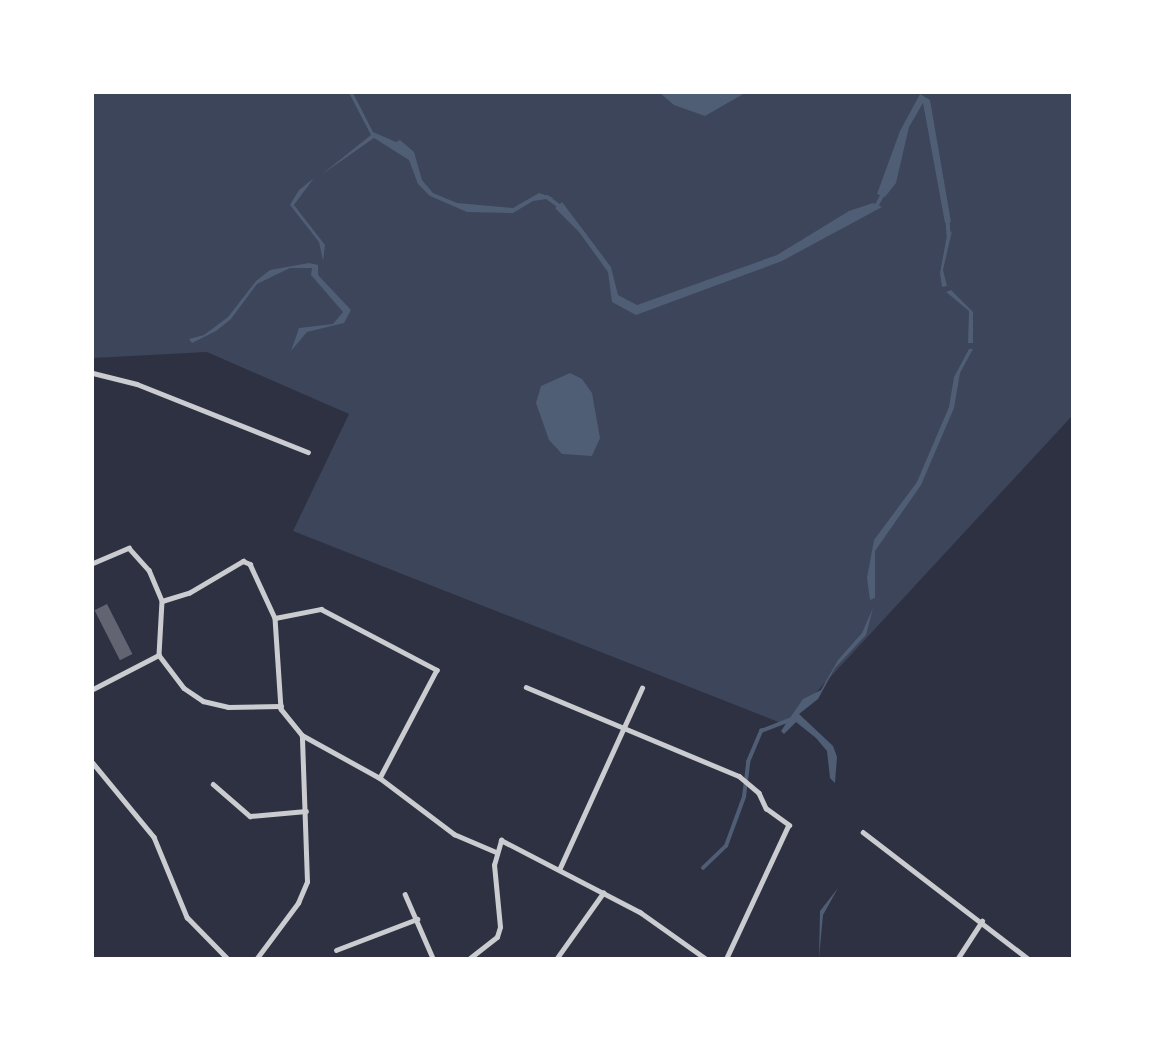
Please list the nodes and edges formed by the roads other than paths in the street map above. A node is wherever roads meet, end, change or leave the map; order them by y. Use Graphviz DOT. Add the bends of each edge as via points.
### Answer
graph roads {
  1 [pos="93,373"];
  2 [pos="308,452"];
  3 [pos="93,563"];
  4 [pos="162,601"];
  5 [pos="275,618"];
  6 [pos="159,655"];
  7 [pos="526,687"];
  8 [pos="642,688"];
  9 [pos="93,689"];
  10 [pos="281,705"];
  11 [pos="623,729"];
  12 [pos="302,735"];
  13 [pos="93,763"];
  14 [pos="380,778"];
  15 [pos="213,784"];
  16 [pos="306,811"];
  17 [pos="863,832"];
  18 [pos="496,852"];
  19 [pos="559,870"];
  20 [pos="603,893"];
  21 [pos="405,894"];
  22 [pos="417,919"];
  23 [pos="982,921"];
  24 [pos="336,950"];
  25 [pos="227,958"];
  26 [pos="257,958"];
  27 [pos="433,958"];
  28 [pos="470,958"];
  29 [pos="557,958"];
  30 [pos="705,958"];
  31 [pos="727,958"];
  32 [pos="958,958"];
  33 [pos="1027,958"];
  1 -- 2 [label="street" via="137,384"];
  3 -- 4 [label="street" via="129,548 149,570"];
  4 -- 5 [label="street" via="189,593 243,561 262,583"];
  4 -- 6 [label="street"];
  5 -- 10 [label="street"];
  5 -- 14 [label="street" via="321,609 437,670"];
  6 -- 9 [label="street"];
  6 -- 10 [label="street" via="184,688 203,701 228,707"];
  7 -- 11 [label="street"];
  8 -- 11 [label="street"];
  10 -- 12 [label="street"];
  11 -- 19 [label="street"];
  11 -- 31 [label="street" via="739,776 759,793 766,808 789,825"];
  12 -- 14 [label="street"];
  12 -- 16 [label="street"];
  13 -- 25 [label="street" via="154,836 187,917"];
  14 -- 18 [label="street" via="456,835"];
  15 -- 16 [label="street" via="250,816"];
  16 -- 26 [label="street" via="307,882"];
  17 -- 23 [label="street"];
  18 -- 19 [label="street" via="501,840"];
  18 -- 28 [label="street" via="500,927 497,937"];
  19 -- 20 [label="street"];
  20 -- 29 [label="street"];
  20 -- 30 [label="street" via="660,924"];
  21 -- 22 [label="street"];
  22 -- 24 [label="street"];
  22 -- 27 [label="street"];
  23 -- 32 [label="street"];
  23 -- 33 [label="street"];
}
